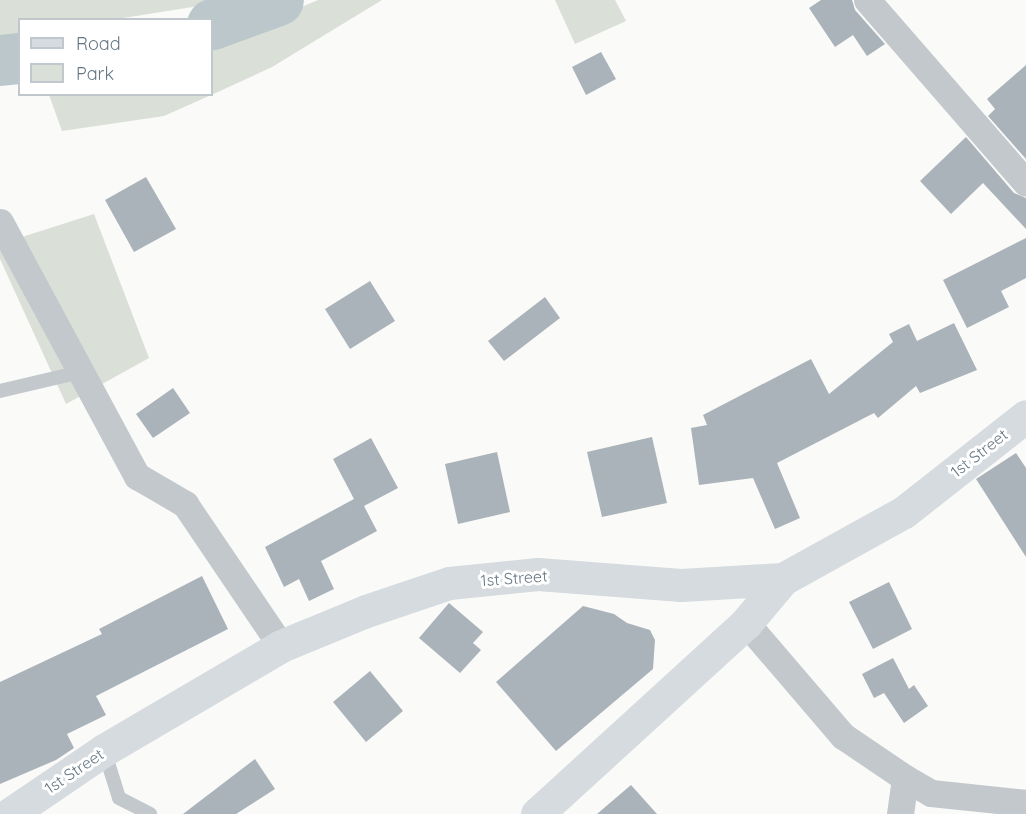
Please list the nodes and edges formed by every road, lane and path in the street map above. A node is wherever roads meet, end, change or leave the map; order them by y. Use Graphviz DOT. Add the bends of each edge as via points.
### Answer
graph roads {
  1 [pos="867,0"];
  2 [pos="1026,183"];
  3 [pos="0,222"];
  4 [pos="81,372"];
  5 [pos="0,391"];
  6 [pos="1026,416"];
  7 [pos="783,579"];
  8 [pos="746,623"];
  9 [pos="281,646"];
  10 [pos="104,750"];
  11 [pos="905,778"];
  12 [pos="1026,803"];
  13 [pos="10,814"];
  14 [pos="150,814"];
  15 [pos="537,814"];
  16 [pos="900,814"];
  1 -- 2 [label="street"];
  3 -- 4 [label="street"];
  4 -- 5 [label="lane"];
  4 -- 9 [label="street" via="137,476 185,504"];
  6 -- 7 [label="street, 1st Street" via="904,512"];
  7 -- 8 [label="street"];
  7 -- 9 [label="street, 1st Street" via="681,585 538,574 449,583"];
  8 -- 11 [label="street" via="843,736"];
  8 -- 15 [label="street"];
  9 -- 10 [label="street, 1st Street"];
  10 -- 13 [label="street, 1st Street"];
  10 -- 14 [label="lane" via="119,798"];
  11 -- 12 [label="street" via="931,793"];
  11 -- 16 [label="street"];
}
